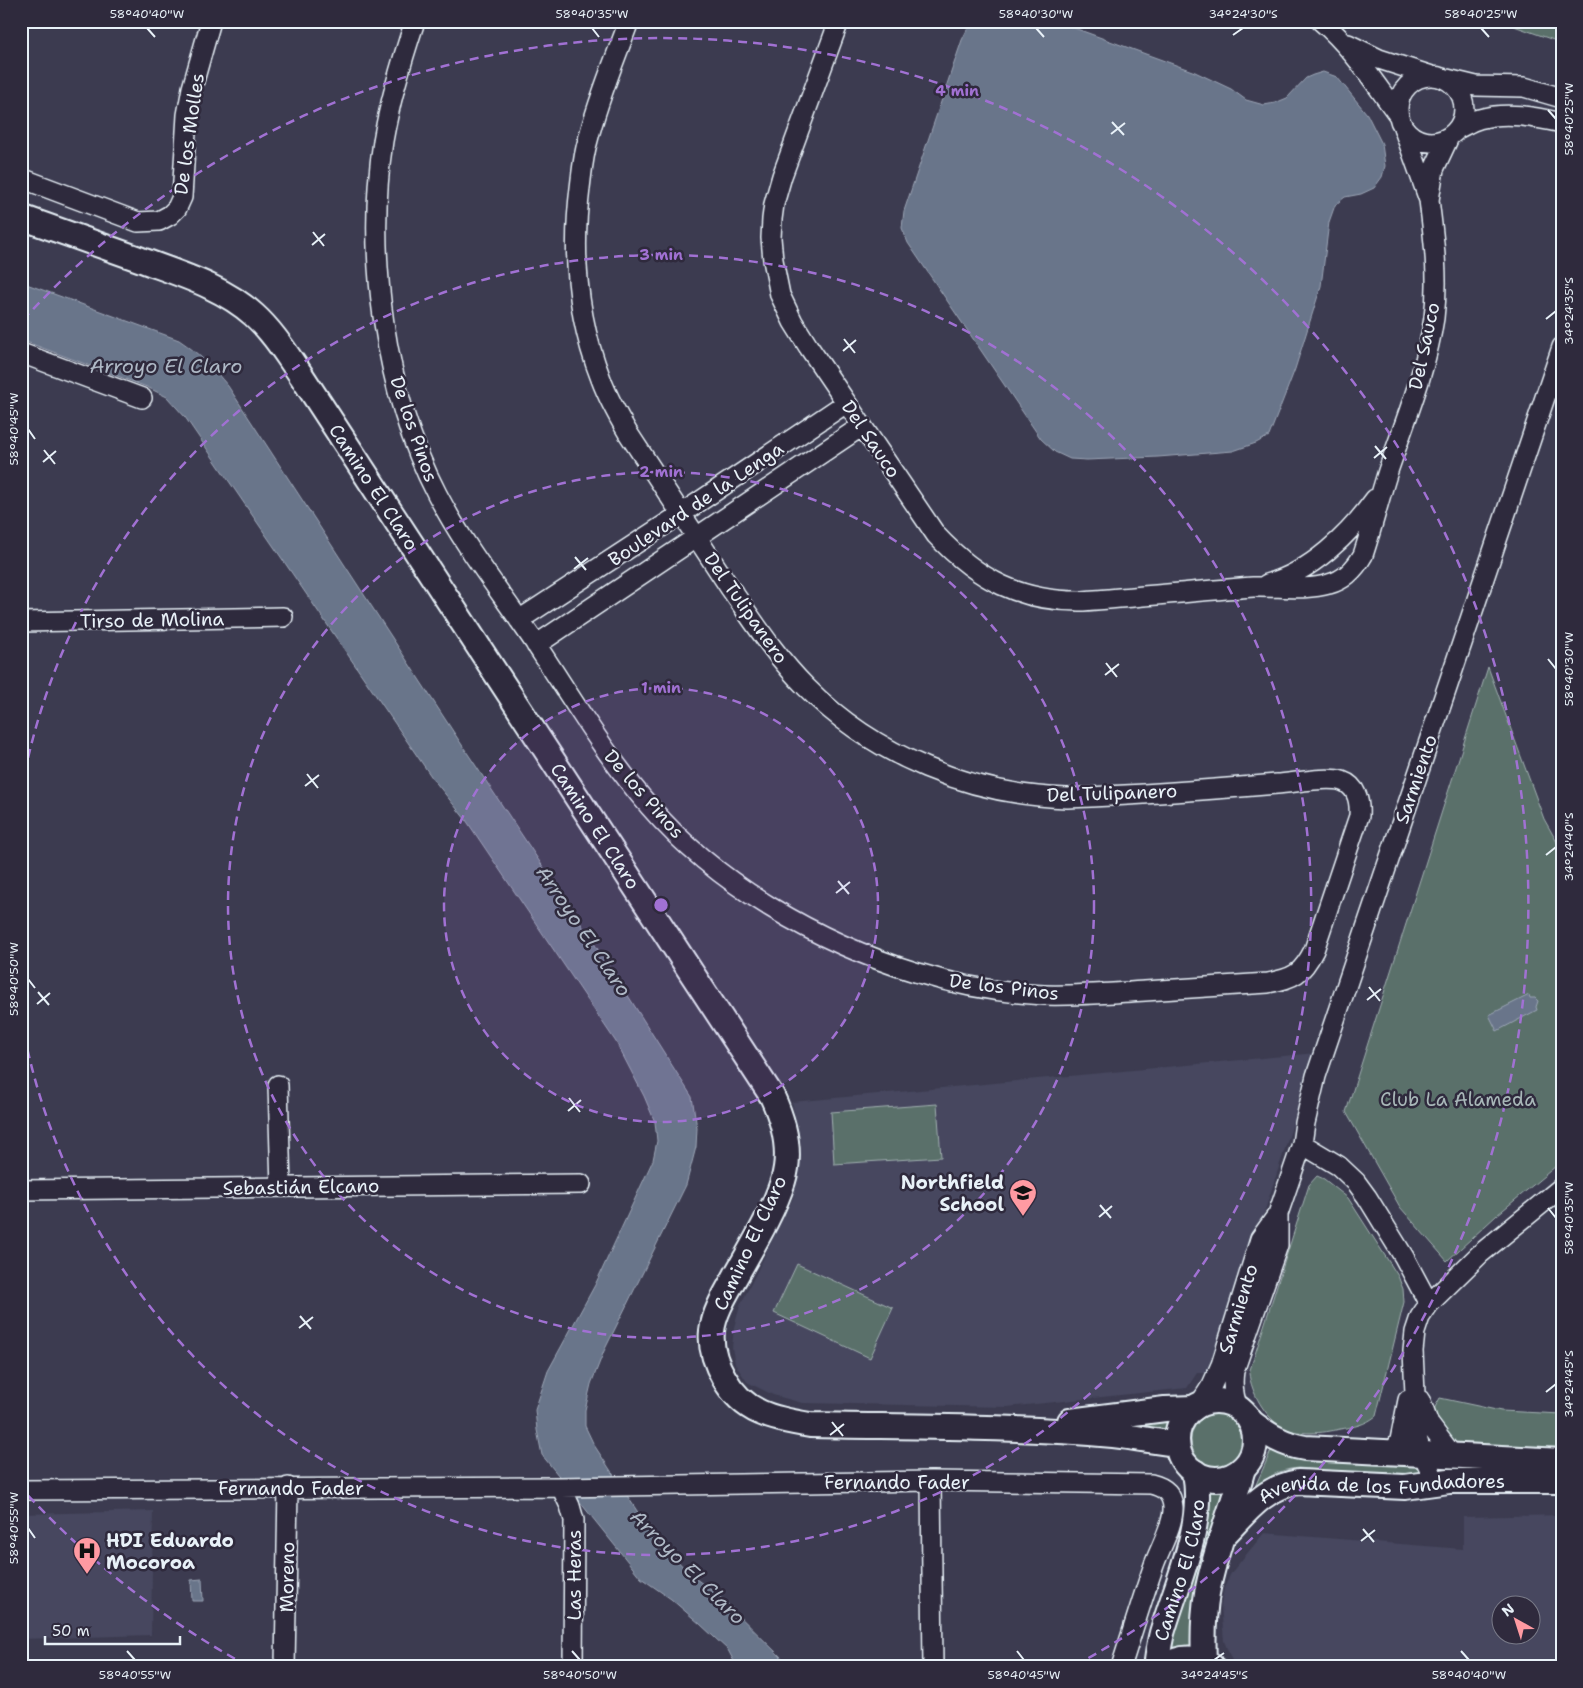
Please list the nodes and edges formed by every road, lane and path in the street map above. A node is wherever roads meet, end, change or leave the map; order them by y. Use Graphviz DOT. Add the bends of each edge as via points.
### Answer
graph roads {
  1 [pos="211,21"];
  2 [pos="415,21"];
  3 [pos="629,21"];
  4 [pos="838,21"];
  5 [pos="1322,21"];
  6 [pos="1342,41"];
  7 [pos="1438,77"];
  8 [pos="1562,98"];
  9 [pos="1400,120"];
  10 [pos="1562,123"];
  11 [pos="1453,133"];
  12 [pos="21,178"];
  13 [pos="1429,200"];
  14 [pos="21,216"];
  15 [pos="1562,347"];
  16 [pos="21,354"];
  17 [pos="142,398"];
  18 [pos="846,403"];
  19 [pos="862,426"];
  20 [pos="1382,487"];
  21 [pos="681,514"];
  22 [pos="696,537"];
  23 [pos="1255,587"];
  24 [pos="283,617"];
  25 [pos="519,620"];
  26 [pos="21,622"];
  27 [pos="536,645"];
  28 [pos="1356,791"];
  29 [pos="278,1085"];
  30 [pos="1302,1144"];
  31 [pos="581,1184"];
  32 [pos="1562,1186"];
  33 [pos="281,1187"];
  34 [pos="21,1190"];
  35 [pos="1278,1214"];
  36 [pos="1429,1304"];
  37 [pos="1414,1382"];
  38 [pos="1196,1406"];
  39 [pos="1244,1415"];
  40 [pos="1011,1429"];
  41 [pos="1177,1444"];
  42 [pos="1393,1454"];
  43 [pos="1423,1455"];
  44 [pos="1453,1456"];
  45 [pos="1562,1461"];
  46 [pos="1243,1468"];
  47 [pos="1195,1472"];
  48 [pos="931,1481"];
  49 [pos="1562,1481"];
  50 [pos="1434,1482"];
  51 [pos="561,1486"];
  52 [pos="288,1488"];
  53 [pos="21,1490"];
  54 [pos="1222,1538"];
  55 [pos="1207,1664"];
  56 [pos="285,1667"];
  57 [pos="573,1667"];
  58 [pos="933,1667"];
  59 [pos="1121,1667"];
  60 [pos="1156,1667"];
  61 [pos="1166,1667"];
  1 -- 12 [label="street, De los Molles" via="187,115 182,197 170,216 159,221 138,222"];
  2 -- 25 [label="street, De los Pinos" via="390,106 379,184 378,266 392,367 415,445 438,496"];
  3 -- 21 [label="street, Del Tulipanero" via="587,141 577,209 577,277 582,314 600,378 628,433"];
  4 -- 18 [label="street, Del Sauco" via="782,176 774,204 771,238 776,278 786,309"];
  5 -- 6 [label="street"];
  6 -- 7 [label="street" via="1378,59"];
  6 -- 9 [label="street"];
  7 -- 8 [label="street" via="1476,86 1524,87"];
  7 -- 9 [label="street" via="1417,79 1406,88 1398,106"];
  7 -- 11 [label="street" via="1456,87 1463,100 1462,120"];
  9 -- 11 [label="street" via="1413,136 1421,140 1440,140"];
  9 -- 13 [label="street"];
  10 -- 11 [label="street" via="1517,115 1496,115 1478,119"];
  11 -- 13 [label="street" via="1434,169"];
  13 -- 20 [label="street, Del Sauco" via="1434,239 1434,317 1422,373"];
  14 -- 40 [label="street, Camino El Claro" via="217,289 268,328 772,1096 786,1141 784,1180 722,1301 712,1331 712,1350 728,1386 751,1408 765,1415 810,1425"];
  15 -- 30 [label="street, Sarmiento" via="1316,1076"];
  16 -- 17 [label="street"];
  18 -- 19 [label="street, Del Sauco"];
  18 -- 21 [label="street, Boulevard de la Lenga"];
  19 -- 22 [label="street, Boulevard de la Lenga"];
  19 -- 23 [label="street, Del Sauco" via="936,535 969,566 1006,587 1032,596 1066,601"];
  20 -- 23 [label="street, Del Sauco" via="1346,536 1287,576"];
  20 -- 23 [label="street, Del Sauco" via="1363,555 1349,574 1330,584 1315,587"];
  21 -- 22 [label="street, Del Tulipanero"];
  21 -- 25 [label="street, Boulevard de la Lenga"];
  22 -- 27 [label="street, Boulevard de la Lenga"];
  22 -- 28 [label="street, Del Tulipanero" via="772,648 806,687 846,722 873,740 946,775 1002,791 1050,798 1334,779"];
  24 -- 26 [label="street, Tirso de Molina"];
  25 -- 27 [label="street, De los Pinos"];
  27 -- 28 [label="street, De los Pinos" via="604,749 649,806 720,871 781,914 847,947 916,973 974,986 1042,995 1085,995 1268,983 1296,974 1306,966 1314,950 1359,816"];
  29 -- 33 [label="street"];
  30 -- 35 [label="street, Sarmiento"];
  30 -- 36 [label="street" via="1338,1166 1356,1182 1404,1257"];
  31 -- 33 [label="street, Sebastián Elcano"];
  32 -- 36 [label="street" via="1480,1254"];
  33 -- 34 [label="street, Sebastián Elcano"];
  35 -- 38 [label="street, Sarmiento" via="1260,1239 1221,1365 1212,1386"];
  35 -- 39 [label="street, Sarmiento" via="1278,1245 1234,1370 1234,1396"];
  36 -- 37 [label="street" via="1415,1332"];
  37 -- 42 [label="street" via="1400,1440"];
  37 -- 43 [label="street" via="1418,1442"];
  37 -- 44 [label="street" via="1429,1424"];
  38 -- 39 [label="street" via="1219,1401 1229,1403"];
  38 -- 40 [label="street, Camino El Claro"];
  38 -- 41 [label="street" via="1181,1424"];
  39 -- 42 [label="street, Avenida de los Fundadores" via="1264,1432 1293,1446"];
  39 -- 46 [label="street" via="1255,1441"];
  40 -- 41 [label="street, Camino El Claro" via="1115,1435"];
  41 -- 47 [label="street" via="1186,1465"];
  42 -- 43 [label="street, Avenida de los Fundadores"];
  43 -- 44 [label="street, Avenida de los Fundadores"];
  43 -- 50 [label="street"];
  44 -- 45 [label="street, Avenida de los Fundadores"];
  46 -- 47 [label="street" via="1219,1478"];
  46 -- 54 [label="street, Camino El Claro"];
  47 -- 60 [label="street, Camino El Claro" via="1198,1505 1192,1541 1162,1635"];
  48 -- 51 [label="street, Fernando Fader"];
  48 -- 58 [label="street"];
  48 -- 59 [label="street, Fernando Fader" via="1161,1486 1171,1498 1172,1517"];
  49 -- 50 [label="street, Avenida de los Fundadores"];
  50 -- 54 [label="street, Avenida de los Fundadores" via="1405,1487 1285,1484 1264,1495"];
  51 -- 52 [label="street, Fernando Fader"];
  51 -- 57 [label="street, Las Heras" via="574,1520"];
  52 -- 53 [label="street, Fernando Fader"];
  52 -- 56 [label="street, Moreno"];
  54 -- 55 [label="street, Camino El Claro" via="1207,1595 1203,1634"];
  55 -- 61 [label="main road" via="1191,1659 1179,1660"];
}
